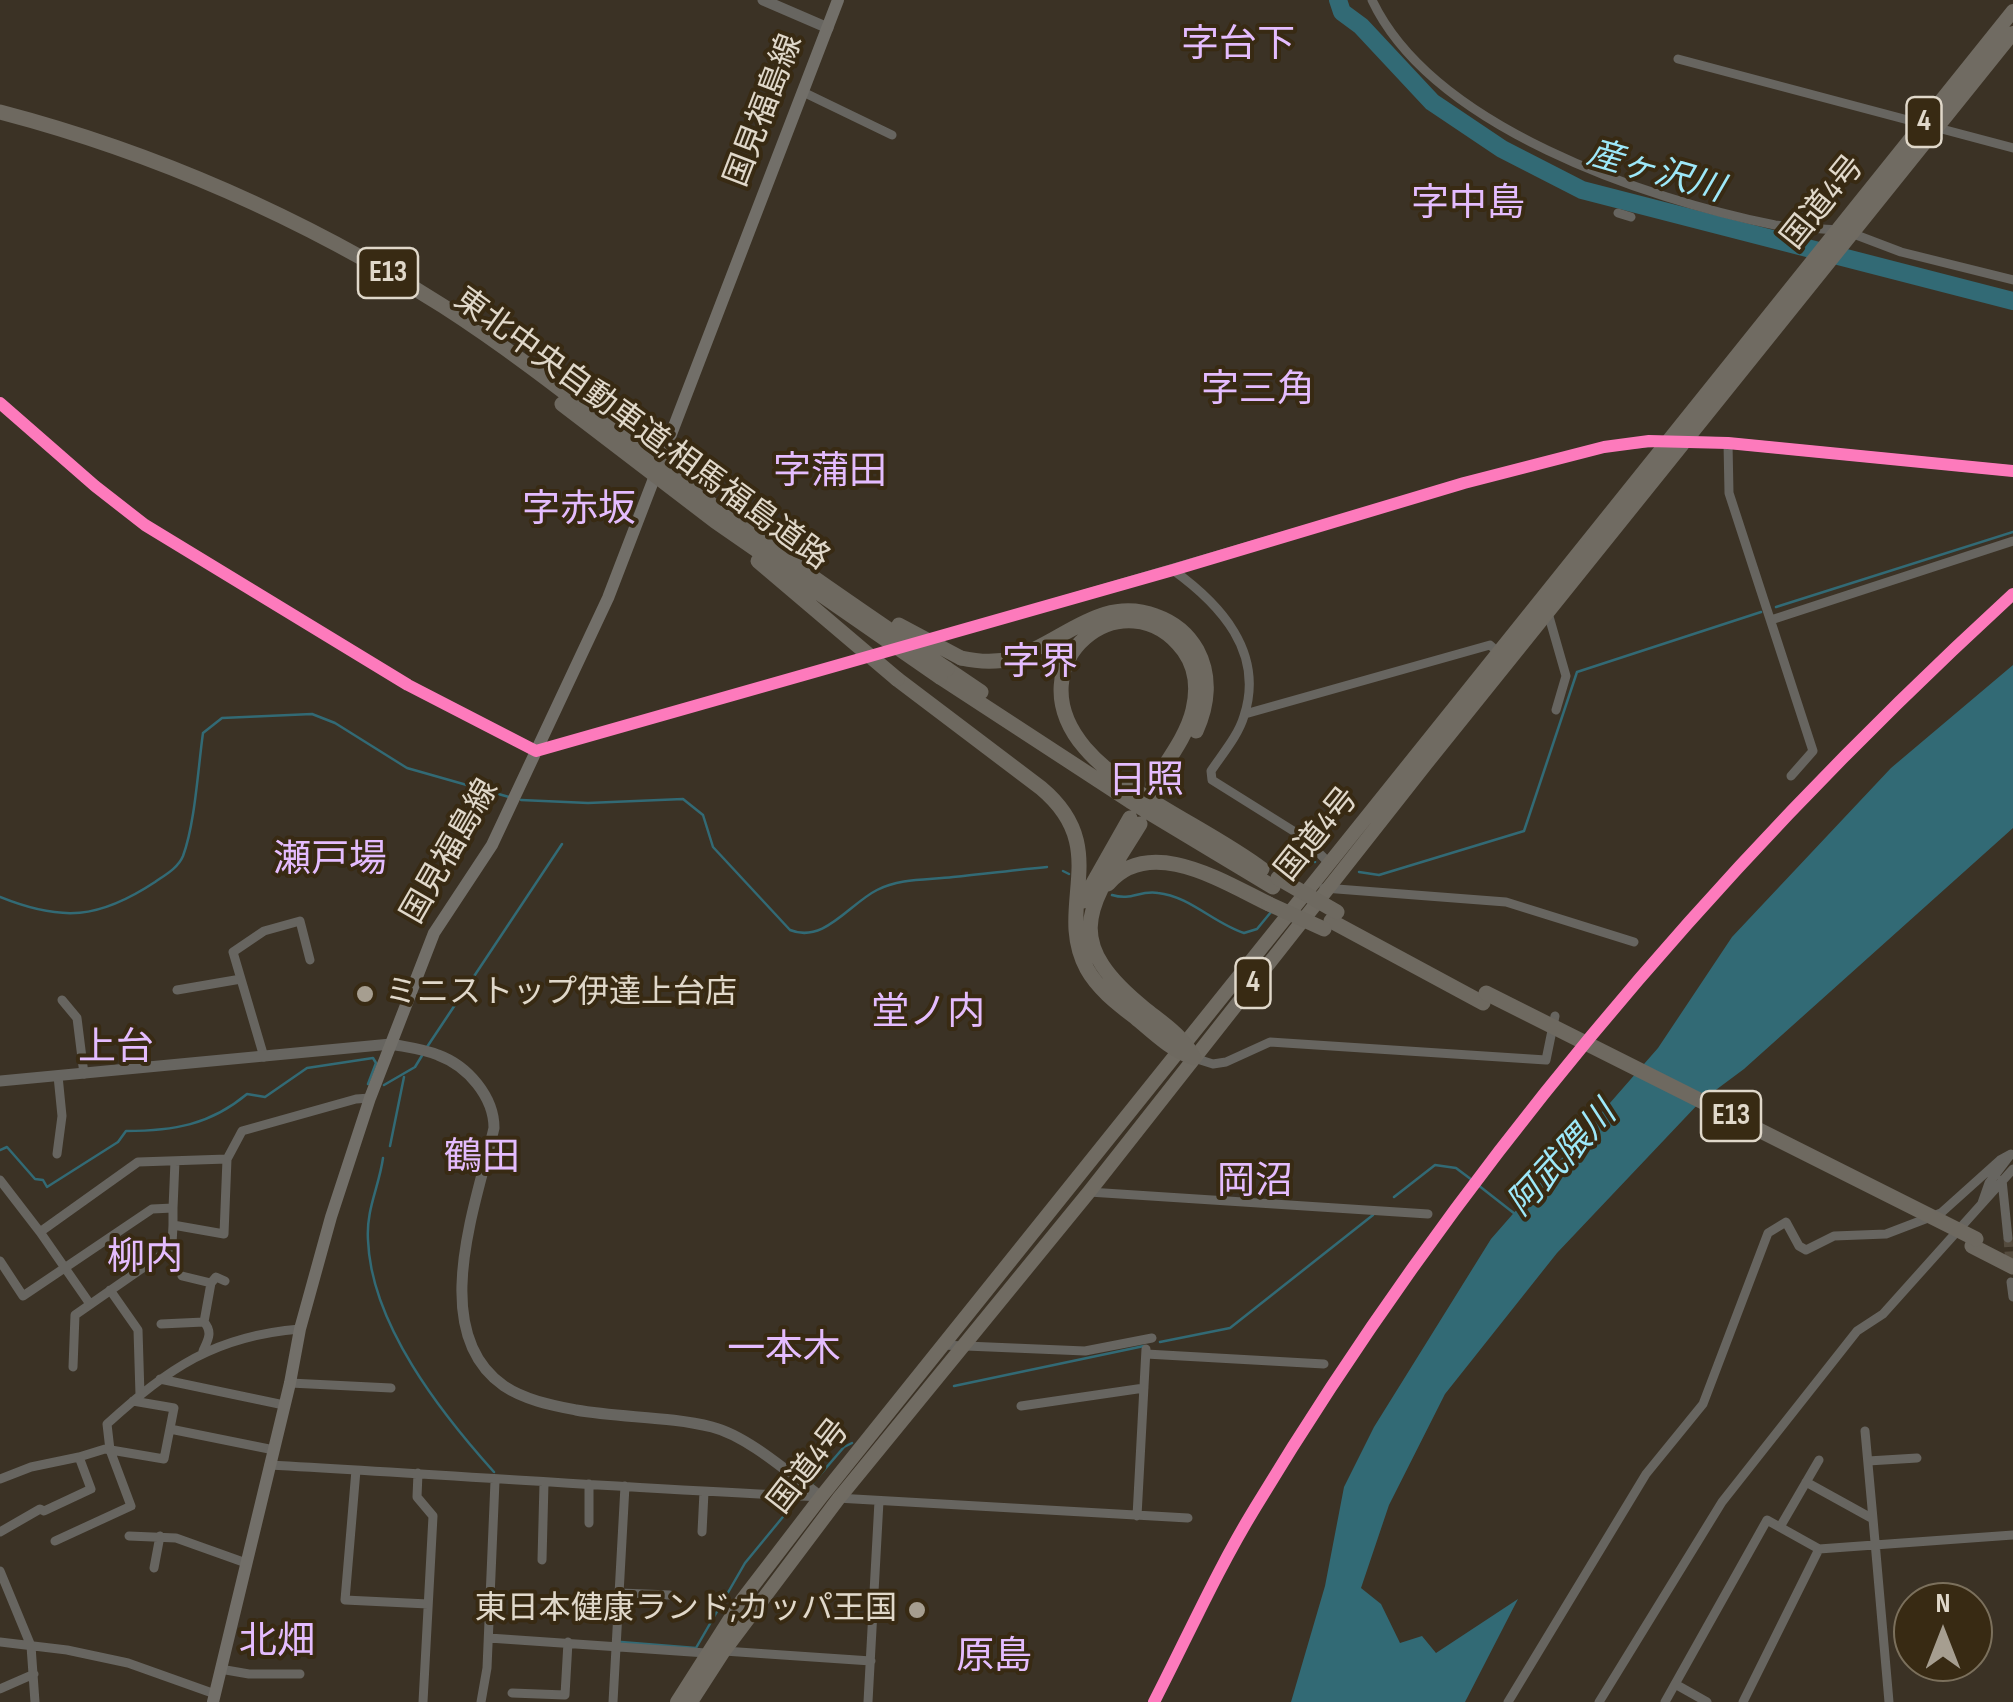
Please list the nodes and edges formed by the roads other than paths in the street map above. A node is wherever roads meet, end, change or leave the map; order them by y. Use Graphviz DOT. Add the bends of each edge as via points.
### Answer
graph roads {
  1 [pos="763,0"];
  2 [pos="838,0"];
  3 [pos="1372,0"];
  4 [pos="2013,11"];
  5 [pos="828,28"];
  6 [pos="2013,33"];
  7 [pos="1678,60"];
  8 [pos="802,92"];
  9 [pos="0,112"];
  10 [pos="0,121"];
  11 [pos="1930,126"];
  12 [pos="892,135"];
  13 [pos="2013,148"];
  14 [pos="1618,213"];
  15 [pos="1631,217"];
  16 [pos="1843,234"];
  17 [pos="2013,280"];
  18 [pos="0,403"];
  19 [pos="1679,441"];
  20 [pos="1728,443"];
  21 [pos="2013,470"];
  22 [pos="723,520"];
  23 [pos="2013,542"];
  24 [pos="1173,570"];
  25 [pos="2013,594"];
  26 [pos="1548,613"];
  27 [pos="1771,620"];
  28 [pos="1500,654"];
  29 [pos="943,673"];
  30 [pos="1556,710"];
  31 [pos="1245,714"];
  32 [pos="536,751"];
  33 [pos="1791,776"];
  34 [pos="1330,864"];
  35 [pos="1262,869"];
  36 [pos="1320,886"];
  37 [pos="1274,889"];
  38 [pos="1096,898"];
  39 [pos="1078,914"];
  40 [pos="1331,921"];
  41 [pos="1634,942"];
  42 [pos="310,960"];
  43 [pos="240,979"];
  44 [pos="178,990"];
  45 [pos="1485,998"];
  46 [pos="62,1000"];
  47 [pos="1555,1016"];
  48 [pos="391,1044"];
  49 [pos="1186,1051"];
  50 [pos="264,1057"];
  51 [pos="84,1074"];
  52 [pos="58,1076"];
  53 [pos="0,1081"];
  54 [pos="370,1098"];
  55 [pos="57,1154"];
  56 [pos="227,1159"];
  57 [pos="175,1161"];
  58 [pos="2013,1169"];
  59 [pos="0,1180"];
  60 [pos="2002,1180"];
  61 [pos="1088,1192"];
  62 [pos="1982,1203"];
  63 [pos="174,1208"];
  64 [pos="1428,1214"];
  65 [pos="173,1225"];
  66 [pos="40,1232"];
  67 [pos="2008,1238"];
  68 [pos="1974,1242"];
  69 [pos="2013,1257"];
  70 [pos="0,1261"];
  71 [pos="65,1268"];
  72 [pos="2012,1274"];
  73 [pos="4,1276"];
  74 [pos="182,1276"];
  75 [pos="225,1281"];
  76 [pos="211,1283"];
  77 [pos="110,1290"];
  78 [pos="2013,1297"];
  79 [pos="90,1304"];
  80 [pos="204,1322"];
  81 [pos="161,1324"];
  82 [pos="300,1329"];
  83 [pos="941,1345"];
  84 [pos="961,1346"];
  85 [pos="204,1351"];
  86 [pos="1146,1354"];
  87 [pos="1324,1364"];
  88 [pos="73,1367"];
  89 [pos="160,1379"];
  90 [pos="290,1383"];
  91 [pos="391,1388"];
  92 [pos="1144,1388"];
  93 [pos="136,1398"];
  94 [pos="284,1405"];
  95 [pos="1021,1406"];
  96 [pos="170,1429"];
  97 [pos="1865,1431"];
  98 [pos="110,1450"];
  99 [pos="274,1450"];
  100 [pos="79,1456"];
  101 [pos="1917,1458"];
  102 [pos="1819,1460"];
  103 [pos="1868,1461"];
  104 [pos="269,1465"];
  105 [pos="356,1470"];
  106 [pos="418,1473"];
  107 [pos="0,1480"];
  108 [pos="495,1481"];
  109 [pos="1806,1482"];
  110 [pos="544,1483"];
  111 [pos="589,1484"];
  112 [pos="625,1486"];
  113 [pos="704,1492"];
  114 [pos="821,1497"];
  115 [pos="838,1498"];
  116 [pos="879,1501"];
  117 [pos="1137,1516"];
  118 [pos="1188,1518"];
  119 [pos="1873,1519"];
  120 [pos="589,1523"];
  121 [pos="1780,1527"];
  122 [pos="0,1532"];
  123 [pos="702,1532"];
  124 [pos="2013,1535"];
  125 [pos="129,1536"];
  126 [pos="160,1536"];
  127 [pos="55,1540"];
  128 [pos="1876,1545"];
  129 [pos="1819,1549"];
  130 [pos="542,1560"];
  131 [pos="246,1563"];
  132 [pos="154,1568"];
  133 [pos="0,1571"];
  134 [pos="620,1593"];
  135 [pos="670,1595"];
  136 [pos="428,1604"];
  137 [pos="489,1638"];
  138 [pos="0,1642"];
  139 [pos="568,1642"];
  140 [pos="616,1643"];
  141 [pos="31,1646"];
  142 [pos="724,1651"];
  143 [pos="706,1653"];
  144 [pos="871,1662"];
  145 [pos="220,1669"];
  146 [pos="34,1674"];
  147 [pos="300,1674"];
  148 [pos="1675,1684"];
  149 [pos="0,1689"];
  150 [pos="512,1693"];
  151 [pos="214,1698"];
  152 [pos="35,1702"];
  153 [pos="423,1702"];
  154 [pos="481,1702"];
  155 [pos="613,1702"];
  156 [pos="676,1702"];
  157 [pos="691,1702"];
  158 [pos="868,1702"];
  159 [pos="1154,1702"];
  160 [pos="1508,1702"];
  161 [pos="1599,1702"];
  162 [pos="1665,1702"];
  163 [pos="1706,1702"];
  164 [pos="1743,1702"];
  165 [pos="1889,1702"];
  1 -- 5 [label="street"];
  2 -- 5 [label="main road, 国見福島線"];
  3 -- 16 [label="street" via="1384,23 1450,93 1522,139 1699,205"];
  4 -- 11 [label="highway, 国道4号 / 4"];
  5 -- 8 [label="main road, 国見福島線"];
  6 -- 11 [label="highway, 国道4号 / 4"];
  7 -- 11 [label="street"];
  8 -- 12 [label="street"];
  8 -- 32 [label="main road, 国見福島線" via="608,598"];
  9 -- 22 [label="highway, 東北中央自動車道;相馬福島道路 / E13, bridge" via="187,174 375,265 519,358"];
  10 -- 22 [label="highway, 東北中央自動車道;相馬福島道路 / E13, bridge" via="180,180 301,234 450,320"];
  11 -- 13 [label="street"];
  11 -- 16 [label="highway, 国道4号 / 4"];
  14 -- 15 [label="street"];
  16 -- 17 [label="street"];
  16 -- 19 [label="highway, 国道4号 / 4" via="1807,267"];
  16 -- 19 [label="highway, 国道4号 / 4" via="1823,271"];
  18 -- 32 [label="street" via="146,525 408,685"];
  19 -- 20 [label="street"];
  19 -- 24 [label="street" via="1604,447 1464,482"];
  19 -- 26 [label="highway, 国道4号 / 4"];
  19 -- 28 [label="highway, 国道4号 / 4"];
  20 -- 21 [label="street"];
  20 -- 27 [label="street" via="1730,493"];
  22 -- 29 [label="highway, 東北中央自動車道;相馬福島道路 / E13, bridge"];
  22 -- 35 [label="highway, bridge" via="961,658 1010,659 1111,612 1138,611 1172,624 1198,652 1207,692 1196,733 1158,786 1192,716 1196,692 1187,655 1162,630 1139,622 1105,626 1076,646 1065,661 1061,699 1073,732 1125,782"];
  22 -- 39 [label="highway, bridge" via="856,648 1060,806 1079,849"];
  23 -- 27 [label="street"];
  24 -- 31 [label="street" via="1205,592 1234,631 1248,673"];
  24 -- 32 [label="street"];
  25 -- 159 [label="street" via="1756,846 1603,1023 1469,1193 1315,1410 1252,1512"];
  26 -- 30 [label="street" via="1566,676"];
  26 -- 36 [label="highway, 国道4号 / 4"];
  27 -- 33 [label="street" via="1813,751"];
  28 -- 31 [label="street" via="1490,645"];
  28 -- 34 [label="highway, 国道4号 / 4"];
  29 -- 35 [label="highway, 東北中央自動車道;相馬福島道路 / E13"];
  29 -- 37 [label="highway, 東北中央自動車道;相馬福島道路 / E13" via="1085,772"];
  31 -- 34 [label="street" via="1212,780 1303,837"];
  32 -- 48 [label="main road, 国見福島線" via="492,845 434,933"];
  34 -- 36 [label="highway, 国道4号 / 4"];
  35 -- 37 [label="highway, 東北中央自動車道;相馬福島道路 / E13"];
  36 -- 41 [label="street" via="1506,902"];
  36 -- 49 [label="highway, 国道4号 / 4"];
  37 -- 38 [label="highway" via="1154,862 1114,876"];
  37 -- 40 [label="highway, bridge"];
  37 -- 40 [label="highway, 東北中央自動車道;相馬福島道路 / E13, bridge"];
  38 -- 39 [label="highway" via="1135,821"];
  38 -- 49 [label="highway" via="1089,929 1098,960"];
  39 -- 49 [label="highway" via="1079,946 1092,978"];
  40 -- 45 [label="highway, 東北中央自動車道;相馬福島道路 / E13"];
  40 -- 45 [label="highway, 東北中央自動車道;相馬福島道路 / E13" via="1461,992"];
  42 -- 43 [label="street" via="300,920 264,931 233,952"];
  43 -- 44 [label="street"];
  43 -- 50 [label="street"];
  45 -- 68 [label="highway, 東北中央自動車道;相馬福島道路 / E13"];
  46 -- 51 [label="street" via="78,1018"];
  47 -- 49 [label="street" via="1546,1060 1270,1042 1213,1064"];
  48 -- 50 [label="street"];
  48 -- 54 [label="main road, 国見福島線"];
  48 -- 114 [label="street" via="456,1065 480,1087 494,1114 462,1270 467,1334 489,1373 550,1405 714,1427"];
  49 -- 61 [label="highway, 国道4号 / 4"];
  49 -- 83 [label="highway, 国道4号 / 4"];
  50 -- 51 [label="street"];
  51 -- 52 [label="street"];
  52 -- 53 [label="street"];
  52 -- 55 [label="street"];
  54 -- 56 [label="street" via="248,1128"];
  54 -- 82 [label="main road, 国見福島線"];
  56 -- 57 [label="street"];
  56 -- 65 [label="street" via="224,1234"];
  57 -- 63 [label="street"];
  57 -- 66 [label="street" via="138,1162"];
  58 -- 60 [label="street"];
  59 -- 66 [label="street"];
  60 -- 62 [label="street"];
  60 -- 67 [label="street"];
  61 -- 64 [label="street"];
  61 -- 84 [label="highway, 国道4号 / 4"];
  62 -- 160 [label="street" via="2011,1154 1941,1213 1886,1234 1834,1236 1806,1250 1786,1222 1768,1233 1703,1404 1646,1474"];
  62 -- 161 [label="street" via="1883,1314 1856,1331 1722,1502"];
  63 -- 65 [label="street"];
  63 -- 71 [label="street" via="152,1209"];
  65 -- 77 [label="street" via="167,1251"];
  66 -- 71 [label="street"];
  68 -- 69 [label="highway, 東北中央自動車道;相馬福島道路 / E13"];
  68 -- 72 [label="highway, 東北中央自動車道;相馬福島道路 / E13"];
  70 -- 73 [label="street"];
  71 -- 73 [label="street" via="23,1296"];
  71 -- 79 [label="street"];
  72 -- 78 [label="street"];
  74 -- 76 [label="street"];
  75 -- 76 [label="street"];
  76 -- 80 [label="street"];
  77 -- 79 [label="street"];
  77 -- 93 [label="street" via="138,1330"];
  79 -- 88 [label="street" via="75,1315"];
  80 -- 81 [label="street"];
  80 -- 85 [label="street" via="210,1337"];
  82 -- 85 [label="street"];
  82 -- 90 [label="main road, 国見福島線"];
  83 -- 84 [label="street"];
  83 -- 114 [label="highway, 国道4号 / 4"];
  84 -- 86 [label="street" via="1085,1350 1149,1339"];
  84 -- 115 [label="highway, 国道4号 / 4"];
  85 -- 89 [label="street"];
  86 -- 87 [label="street"];
  86 -- 92 [label="street"];
  89 -- 93 [label="street"];
  89 -- 94 [label="street"];
  90 -- 91 [label="street"];
  90 -- 94 [label="main road, 国見福島線"];
  92 -- 95 [label="street"];
  92 -- 117 [label="street"];
  93 -- 96 [label="street" via="174,1408"];
  93 -- 98 [label="street" via="107,1424"];
  94 -- 99 [label="main road, 国見福島線"];
  96 -- 98 [label="street" via="164,1459"];
  96 -- 99 [label="street"];
  97 -- 103 [label="street"];
  98 -- 100 [label="street"];
  98 -- 127 [label="street" via="131,1506"];
  99 -- 104 [label="main road, 国見福島線"];
  100 -- 107 [label="street"];
  100 -- 122 [label="street" via="92,1489"];
  101 -- 103 [label="street"];
  102 -- 109 [label="street"];
  103 -- 119 [label="street"];
  104 -- 105 [label="street"];
  104 -- 131 [label="main road, 国見福島線"];
  105 -- 106 [label="street"];
  105 -- 136 [label="street" via="345,1600"];
  106 -- 108 [label="street"];
  106 -- 136 [label="street" via="417,1497 432,1516"];
  108 -- 110 [label="street"];
  108 -- 137 [label="street"];
  109 -- 119 [label="street"];
  109 -- 121 [label="street"];
  110 -- 111 [label="street"];
  110 -- 130 [label="street"];
  111 -- 112 [label="street"];
  111 -- 120 [label="street"];
  112 -- 113 [label="street"];
  112 -- 134 [label="street"];
  113 -- 114 [label="street"];
  113 -- 123 [label="street"];
  114 -- 115 [label="street"];
  114 -- 143 [label="highway, 国道4号 / 4"];
  115 -- 116 [label="street"];
  115 -- 142 [label="highway, 国道4号 / 4"];
  116 -- 117 [label="street"];
  116 -- 144 [label="street"];
  117 -- 118 [label="street"];
  119 -- 128 [label="street"];
  121 -- 129 [label="street"];
  121 -- 148 [label="street" via="1767,1520"];
  124 -- 128 [label="street"];
  125 -- 126 [label="street"];
  126 -- 131 [label="street"];
  126 -- 132 [label="street"];
  128 -- 129 [label="street"];
  128 -- 165 [label="street"];
  129 -- 164 [label="street"];
  131 -- 145 [label="main road, 国見福島線"];
  133 -- 141 [label="street"];
  134 -- 135 [label="street"];
  134 -- 140 [label="street"];
  136 -- 153 [label="street"];
  137 -- 139 [label="street"];
  137 -- 154 [label="street"];
  138 -- 141 [label="street"];
  139 -- 140 [label="street"];
  139 -- 150 [label="street" via="565,1695"];
  140 -- 143 [label="street"];
  140 -- 155 [label="street"];
  141 -- 146 [label="street"];
  141 -- 151 [label="street" via="128,1663"];
  142 -- 144 [label="street"];
  142 -- 157 [label="highway, 国道4号 / 4"];
  143 -- 156 [label="highway, 国道4号 / 4"];
  144 -- 158 [label="street"];
  145 -- 147 [label="street"];
  145 -- 151 [label="main road, 国見福島線"];
  146 -- 149 [label="street"];
  146 -- 152 [label="street"];
  148 -- 162 [label="street"];
  148 -- 163 [label="street"];
}
